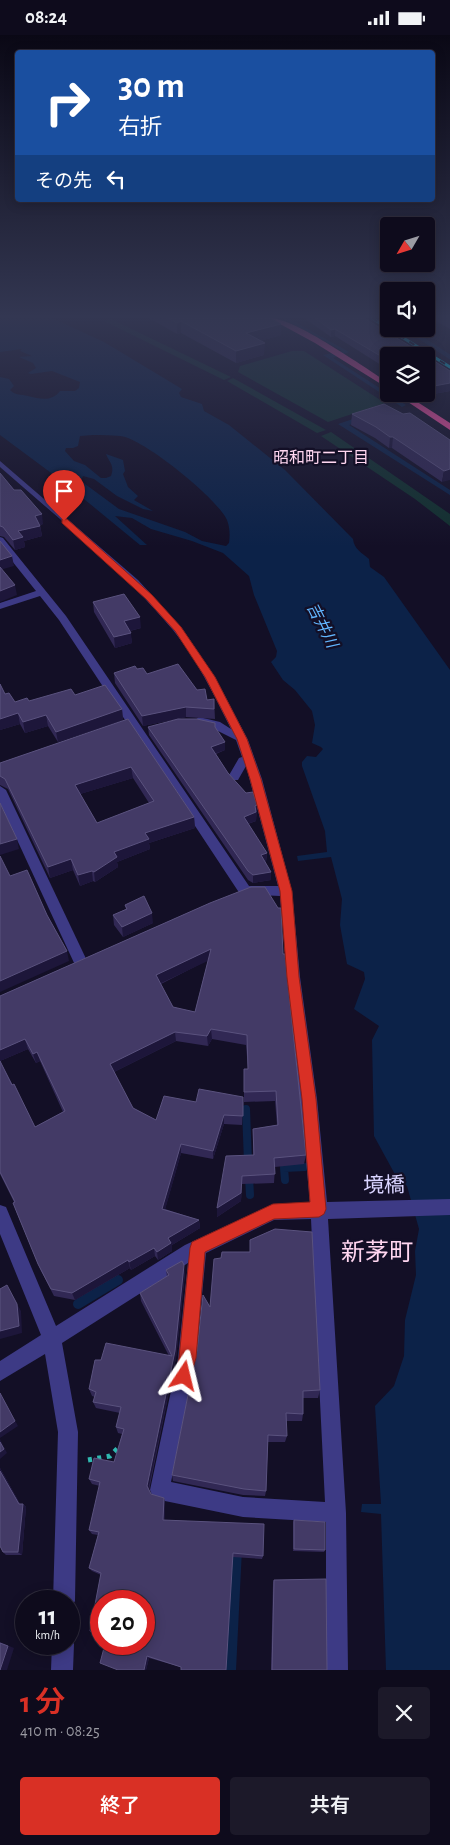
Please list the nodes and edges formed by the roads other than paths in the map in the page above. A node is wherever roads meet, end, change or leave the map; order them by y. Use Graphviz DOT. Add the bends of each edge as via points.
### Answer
graph roads {
  1 [pos="412,402"];
  2 [pos="450,427"];
  3 [pos="0,463"];
  4 [pos="0,540"];
  5 [pos="43,592"];
  6 [pos="0,606"];
  7 [pos="187,721"];
  8 [pos="240,736"];
  9 [pos="249,759"];
  10 [pos="234,777"];
  11 [pos="0,790"];
  12 [pos="286,891"];
  13 [pos="82,965"];
  14 [pos="450,1207"];
  15 [pos="319,1209"];
  16 [pos="0,1213"];
  17 [pos="198,1248"];
  18 [pos="52,1339"];
  19 [pos="0,1372"];
  20 [pos="336,1513"];
  21 [pos="64,1590"];
  22 [pos="63,1655"];
  23 [pos="62,1670"];
  24 [pos="337,1670"];
  1 -- 2 [label="highway"];
  3 -- 8 [label="street" via="149,597 178,629 210,677"];
  4 -- 5 [label="street"];
  5 -- 6 [label="street"];
  5 -- 12 [label="street" via="137,727 241,892"];
  7 -- 8 [label="street" via="216,725"];
  8 -- 9 [label="street"];
  9 -- 10 [label="street" via="243,761"];
  9 -- 12 [label="street"];
  11 -- 13 [label="street"];
  12 -- 15 [label="street"];
  14 -- 15 [label="street, 境橋"];
  15 -- 17 [label="street, 境橋" via="273,1212"];
  15 -- 20 [label="street"];
  16 -- 18 [label="street"];
  17 -- 18 [label="street, 境橋"];
  17 -- 20 [label="street" via="187,1358 160,1490 242,1507"];
  18 -- 19 [label="street, 境橋"];
  18 -- 21 [label="street" via="68,1432"];
  20 -- 24 [label="street"];
  22 -- 23 [label="street"];
}
